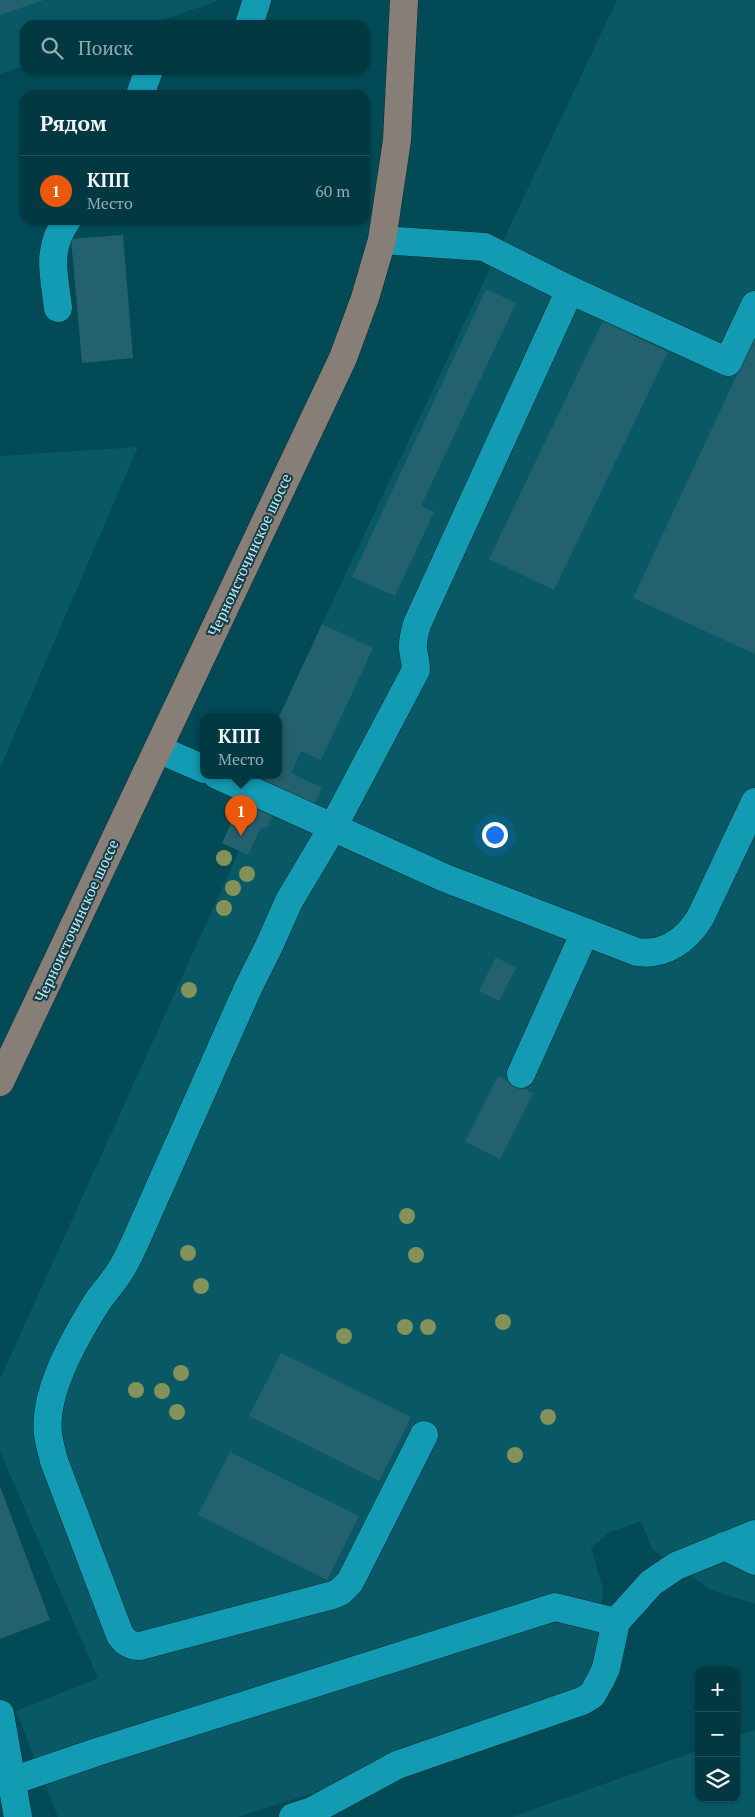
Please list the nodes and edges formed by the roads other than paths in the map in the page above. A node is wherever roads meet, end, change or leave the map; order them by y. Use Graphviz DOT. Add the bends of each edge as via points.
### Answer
graph roads {
  1 [pos="257,0"];
  2 [pos="404,0"];
  3 [pos="251,20"];
  4 [pos="147,75"];
  5 [pos="142,90"];
  6 [pos="64,225"];
  7 [pos="382,240"];
  8 [pos="570,290"];
  9 [pos="755,305"];
  10 [pos="58,308"];
  11 [pos="158,749"];
  12 [pos="200,767"];
  13 [pos="226,779"];
  14 [pos="755,802"];
  15 [pos="333,827"];
  16 [pos="585,932"];
  17 [pos="521,1074"];
  18 [pos="0,1082"];
  19 [pos="424,1435"];
  20 [pos="755,1534"];
  21 [pos="724,1546"];
  22 [pos="755,1561"];
  23 [pos="616,1622"];
  24 [pos="0,1714"];
  25 [pos="9,1784"];
  26 [pos="18,1817"];
  27 [pos="293,1817"];
  1 -- 3 [label="lane"];
  2 -- 7 [label="main road, Черноисточинское шоссе" via="397,140"];
  4 -- 5 [label="lane"];
  6 -- 10 [label="lane" via="52,255"];
  7 -- 8 [label="lane" via="484,247"];
  7 -- 11 [label="main road, Черноисточинское шоссе" via="365,298 342,358"];
  8 -- 9 [label="lane" via="728,362"];
  8 -- 15 [label="lane" via="417,624 413,638 416,670"];
  11 -- 12 [label="lane"];
  11 -- 18 [label="main road, Черноисточинское шоссе"];
  13 -- 15 [label="lane"];
  14 -- 16 [label="lane" via="700,918 675,945 655,953 638,952"];
  15 -- 16 [label="lane" via="445,878"];
  15 -- 19 [label="lane" via="289,901 132,1248 64,1363 48,1414 48,1434 54,1461 120,1635 132,1646 340,1592 350,1582"];
  16 -- 17 [label="lane"];
  20 -- 21 [label="lane"];
  21 -- 22 [label="lane"];
  21 -- 23 [label="lane" via="676,1566 651,1582"];
  23 -- 25 [label="lane" via="556,1607 97,1752"];
  23 -- 27 [label="lane" via="606,1668 592,1695 397,1765 312,1811"];
  24 -- 25 [label="lane"];
  25 -- 26 [label="lane"];
}
